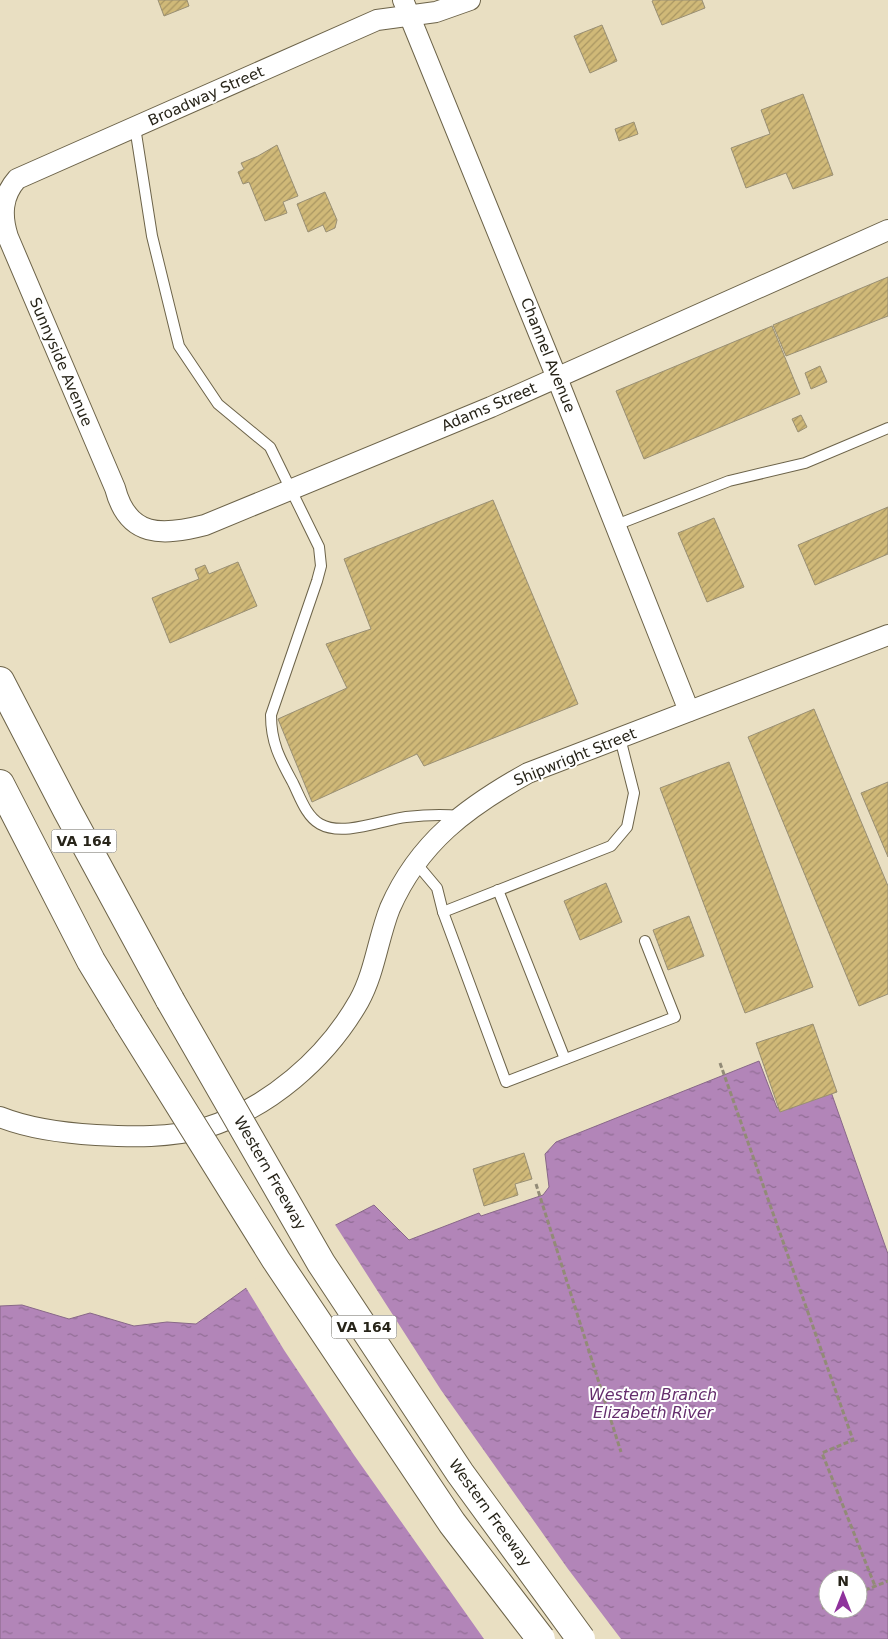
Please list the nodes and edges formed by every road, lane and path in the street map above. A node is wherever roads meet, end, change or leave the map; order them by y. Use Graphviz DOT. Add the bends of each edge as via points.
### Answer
graph roads {
  1 [pos="470,0"];
  2 [pos="406,8"];
  3 [pos="135,127"];
  4 [pos="888,230"];
  5 [pos="13,250"];
  6 [pos="557,378"];
  7 [pos="888,428"];
  8 [pos="110,474"];
  9 [pos="291,490"];
  10 [pos="616,525"];
  11 [pos="888,635"];
  12 [pos="0,681"];
  13 [pos="689,711"];
  14 [pos="620,738"];
  15 [pos="0,784"];
  16 [pos="459,816"];
  17 [pos="416,863"];
  18 [pos="498,890"];
  19 [pos="442,912"];
  20 [pos="645,941"];
  21 [pos="565,1059"];
  22 [pos="720,1063"];
  23 [pos="0,1117"];
  24 [pos="536,1184"];
  25 [pos="622,1452"];
  26 [pos="888,1581"];
  27 [pos="875,1586"];
  28 [pos="868,1589"];
  29 [pos="541,1639"];
  30 [pos="581,1639"];
  1 -- 2 [label="street, Broadway Street" via="436,12"];
  2 -- 3 [label="street, Broadway Street"];
  2 -- 6 [label="street, Channel Avenue"];
  3 -- 5 [label="street, Broadway Street" via="17,178 8,189 3,205 4,226"];
  3 -- 9 [label="lane" via="152,236 179,346 218,404 270,447"];
  4 -- 6 [label="street, Adams Street"];
  5 -- 8 [label="street, Sunnyside Avenue"];
  6 -- 9 [label="street, Adams Street"];
  6 -- 10 [label="street, Channel Avenue"];
  7 -- 10 [label="lane" via="805,463 729,480"];
  8 -- 9 [label="street, Adams Street" via="120,504 130,519 160,533 205,525"];
  9 -- 16 [label="lane" via="319,547 321,566 271,716 271,735 309,815 321,825 335,828 364,827 404,817"];
  10 -- 13 [label="street, Channel Avenue"];
  11 -- 13 [label="street, Shipwright Street"];
  12 -- 30 [label="highway, Western Freeway / VA 164, bridge" via="170,1000 321,1263 460,1473"];
  13 -- 14 [label="street, Shipwright Street"];
  14 -- 16 [label="street, Shipwright Street" via="528,773"];
  14 -- 18 [label="lane" via="634,793 627,827 611,846"];
  15 -- 29 [label="highway, VA 164, bridge" via="91,961 287,1277 452,1523"];
  16 -- 17 [label="street, Shipwright Street"];
  17 -- 19 [label="lane" via="437,888"];
  17 -- 23 [label="street, Shipwright Street" via="390,909 363,991 350,1015 322,1051 279,1092 261,1103 204,1128 140,1138 63,1133"];
  18 -- 19 [label="lane"];
  18 -- 21 [label="lane"];
  19 -- 21 [label="lane" via="506,1082"];
  20 -- 21 [label="lane" via="675,1017"];
  22 -- 27 [label="path" via="853,1440 822,1453"];
  24 -- 25 [label="path"];
  26 -- 27 [label="path"];
  27 -- 28 [label="path"];
}
